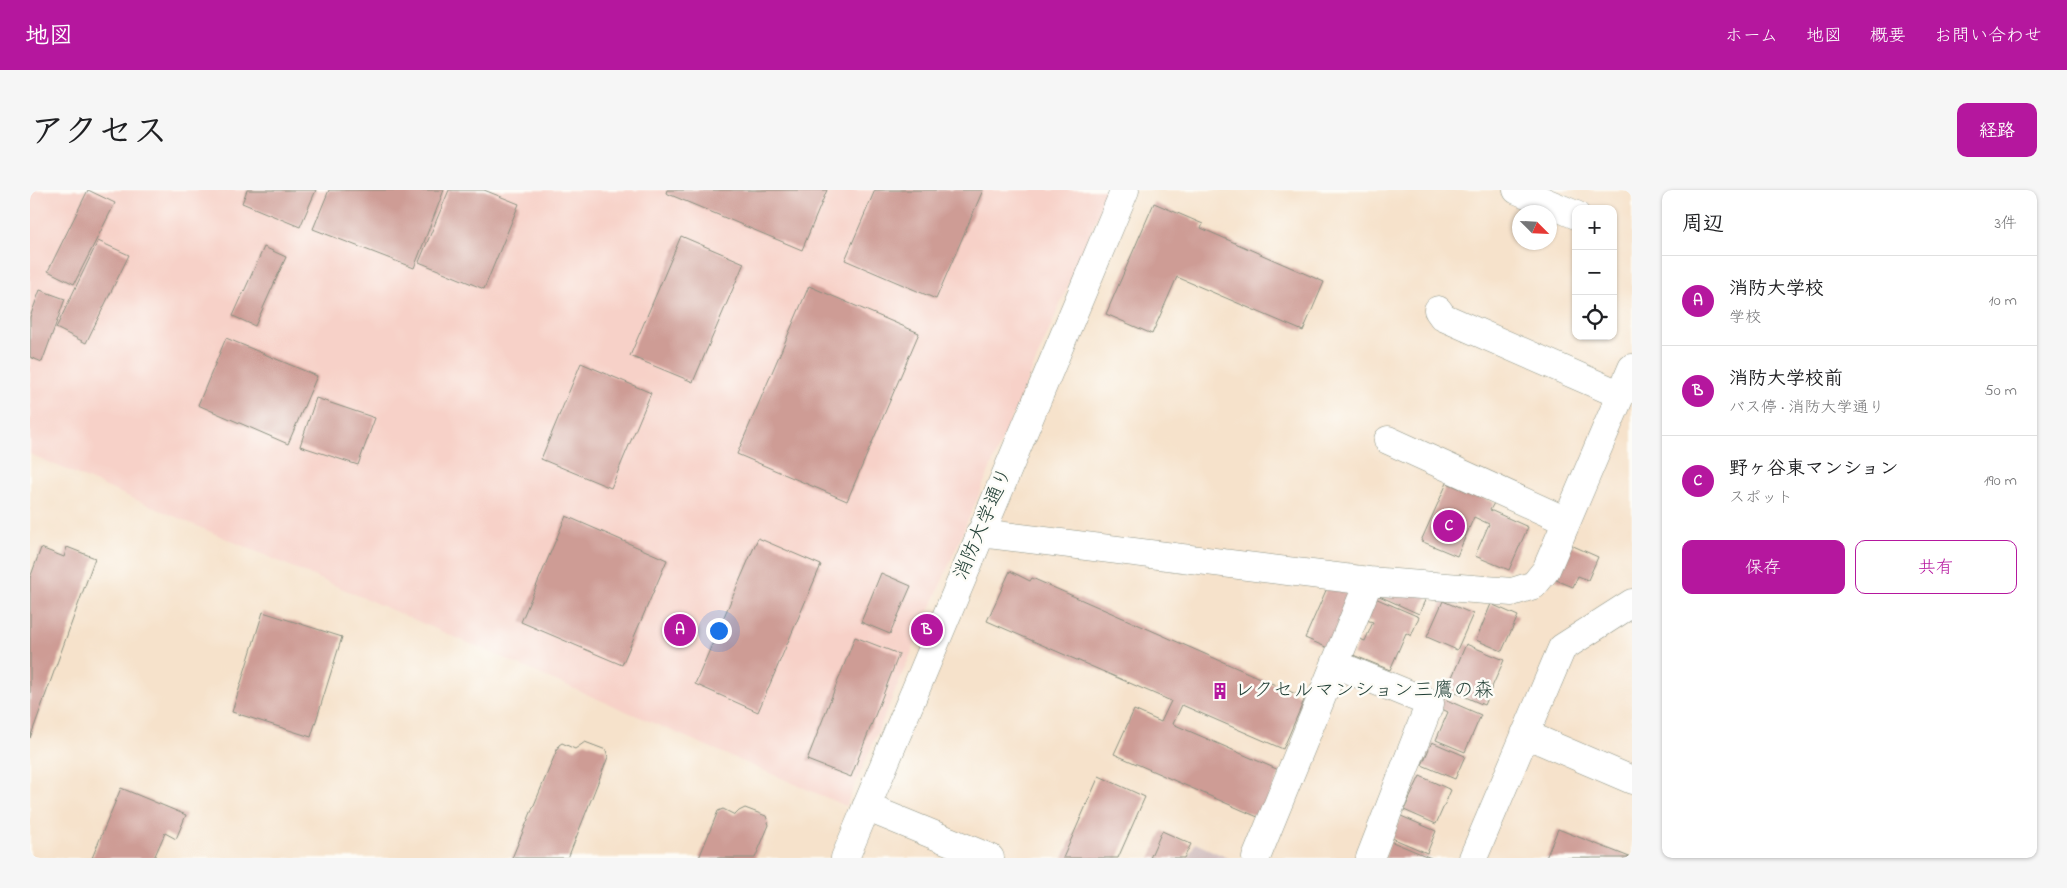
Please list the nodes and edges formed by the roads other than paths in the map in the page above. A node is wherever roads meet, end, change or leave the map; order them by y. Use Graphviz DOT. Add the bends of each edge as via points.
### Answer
graph roads {
  1 [pos="1125,190"];
  2 [pos="1517,190"];
  3 [pos="1572,213"];
  4 [pos="1438,310"];
  5 [pos="1632,368"];
  6 [pos="1621,395"];
  7 [pos="1388,440"];
  8 [pos="1566,522"];
  9 [pos="980,533"];
  10 [pos="1369,582"];
  11 [pos="1632,603"];
  12 [pos="1335,664"];
  13 [pos="1525,734"];
  14 [pos="1632,780"];
  15 [pos="866,807"];
  16 [pos="845,858"];
  17 [pos="990,858"];
  18 [pos="1256,858"];
  19 [pos="1370,858"];
  20 [pos="1473,858"];
  1 -- 9 [label="street, 消防大学通り"];
  2 -- 3 [label="street"];
  4 -- 6 [label="street" via="1443,317"];
  5 -- 6 [label="street"];
  6 -- 8 [label="street"];
  7 -- 8 [label="street"];
  8 -- 10 [label="street" via="1546,570 1534,585 1512,592"];
  9 -- 10 [label="street"];
  9 -- 15 [label="street, 消防大学通り"];
  10 -- 12 [label="street"];
  11 -- 13 [label="street" via="1562,648"];
  12 -- 18 [label="street"];
  12 -- 19 [label="street" via="1430,703"];
  13 -- 14 [label="street"];
  13 -- 20 [label="street"];
  15 -- 16 [label="street, 消防大学通り"];
  15 -- 17 [label="street"];
}
